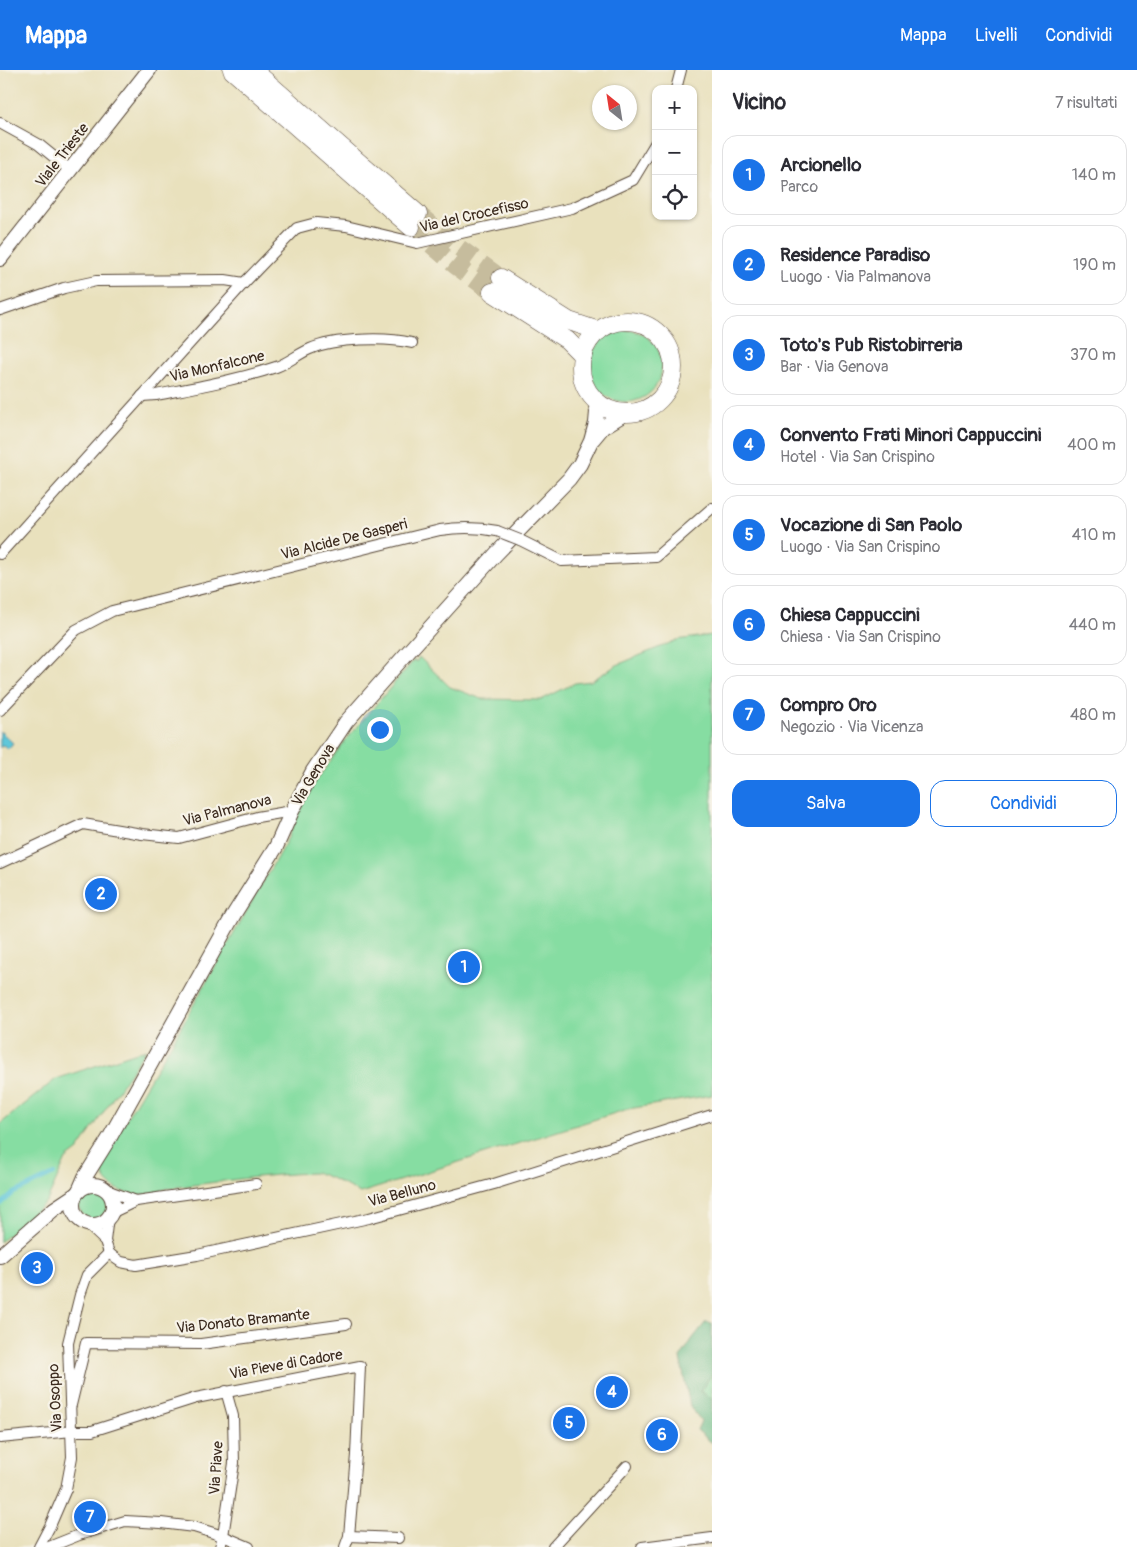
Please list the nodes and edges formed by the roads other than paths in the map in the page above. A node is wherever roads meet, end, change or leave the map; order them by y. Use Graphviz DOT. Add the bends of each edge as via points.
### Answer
graph roads {
  1 [pos="149,70"];
  2 [pos="232,70"];
  3 [pos="253,70"];
  4 [pos="681,70"];
  5 [pos="677,85"];
  6 [pos="0,123"];
  7 [pos="652,149"];
  8 [pos="70,170"];
  9 [pos="0,259"];
  10 [pos="244,283"];
  11 [pos="0,310"];
  12 [pos="599,331"];
  13 [pos="412,343"];
  14 [pos="583,356"];
  15 [pos="142,396"];
  16 [pos="595,399"];
  17 [pos="626,413"];
  18 [pos="591,441"];
  19 [pos="712,508"];
  20 [pos="0,554"];
  21 [pos="0,710"];
  22 [pos="292,811"];
  23 [pos="0,863"];
  24 [pos="712,1115"];
  25 [pos="98,1155"];
  26 [pos="256,1184"];
  27 [pos="104,1188"];
  28 [pos="77,1193"];
  29 [pos="136,1201"];
  30 [pos="74,1212"];
  31 [pos="110,1215"];
  32 [pos="36,1223"];
  33 [pos="87,1224"];
  34 [pos="105,1241"];
  35 [pos="110,1253"];
  36 [pos="0,1256"];
  37 [pos="346,1324"];
  38 [pos="226,1391"];
  39 [pos="71,1405"];
  40 [pos="72,1431"];
  41 [pos="0,1438"];
  42 [pos="627,1466"];
  43 [pos="223,1536"];
  44 [pos="349,1536"];
  45 [pos="398,1538"];
  46 [pos="712,1538"];
  47 [pos="39,1547"];
  48 [pos="49,1547"];
  49 [pos="220,1547"];
  50 [pos="249,1547"];
  51 [pos="346,1547"];
  52 [pos="553,1547"];
  53 [pos="642,1547"];
  1 -- 8 [label="main road, Viale Trieste"];
  2 -- 3 [label="highway" via="414,221"];
  4 -- 5 [label="street"];
  6 -- 8 [label="street" via="38,144"];
  7 -- 10 [label="street, Via del Crocefisso" via="633,180 572,208 417,244 346,226 316,223 297,228"];
  8 -- 9 [label="main road, Viale Trieste"];
  10 -- 11 [label="street" via="225,280 96,281 64,288"];
  10 -- 15 [label="street, Via Monfalcone"];
  12 -- 14 [label="highway"];
  12 -- 14 [label="highway" via="496,285"];
  12 -- 17 [label="highway, Via Genova" via="610,324 637,322 660,335 673,358 670,385 662,396 640,411"];
  13 -- 15 [label="street, Via Monfalcone" via="354,340 331,343 252,375"];
  14 -- 16 [label="highway, Via Genova" via="583,379"];
  15 -- 20 [label="street, Via Monfalcone"];
  16 -- 17 [label="highway" via="610,409"];
  16 -- 18 [label="main road, Via Genova" via="596,423"];
  17 -- 18 [label="main road, Via Genova" via="603,427"];
  18 -- 22 [label="main road, Via Genova" via="569,479 496,554 346,722 313,771"];
  19 -- 21 [label="street, Via Alcide De Gasperi, bridge" via="656,557 562,561 497,531 460,527 112,611 76,630"];
  22 -- 23 [label="street, Via Palmanova" via="179,838 83,824"];
  22 -- 25 [label="main road, Via Genova" via="276,847 234,914"];
  24 -- 35 [label="street, Via Belluno" via="494,1184 369,1218 136,1265 122,1262"];
  25 -- 27 [label="main road"];
  25 -- 28 [label="main road, Via Genova"];
  26 -- 29 [label="street"];
  27 -- 28 [label="main road" via="90,1185"];
  27 -- 29 [label="street"];
  27 -- 31 [label="main road" via="112,1203"];
  28 -- 30 [label="main road" via="73,1201"];
  28 -- 32 [label="main road"];
  29 -- 31 [label="street"];
  30 -- 32 [label="main road" via="57,1213"];
  30 -- 33 [label="main road"];
  31 -- 33 [label="main road" via="99,1224"];
  31 -- 34 [label="street"];
  32 -- 36 [label="main road"];
  33 -- 34 [label="street"];
  34 -- 35 [label="street"];
  35 -- 39 [label="street, Via Osoppo" via="87,1275 80,1295 68,1343"];
  37 -- 39 [label="street, Via Donato Bramante" via="202,1344 86,1343"];
  38 -- 40 [label="street, Via Pieve di Cadore" via="92,1431"];
  38 -- 43 [label="street, Via Piave" via="233,1416 234,1463"];
  38 -- 44 [label="street, Via Pieve di Cadore" via="360,1366"];
  39 -- 40 [label="street, Via Osoppo"];
  40 -- 41 [label="street, Via Pieve di Cadore"];
  40 -- 47 [label="street, Via Osoppo" via="72,1457 66,1489"];
  42 -- 52 [label="street"];
  43 -- 48 [label="street" via="194,1527 125,1521"];
  43 -- 49 [label="street, Via Piave"];
  43 -- 50 [label="street"];
  44 -- 45 [label="street"];
  44 -- 51 [label="street, Via Pieve di Cadore"];
  46 -- 53 [label="street"];
}
